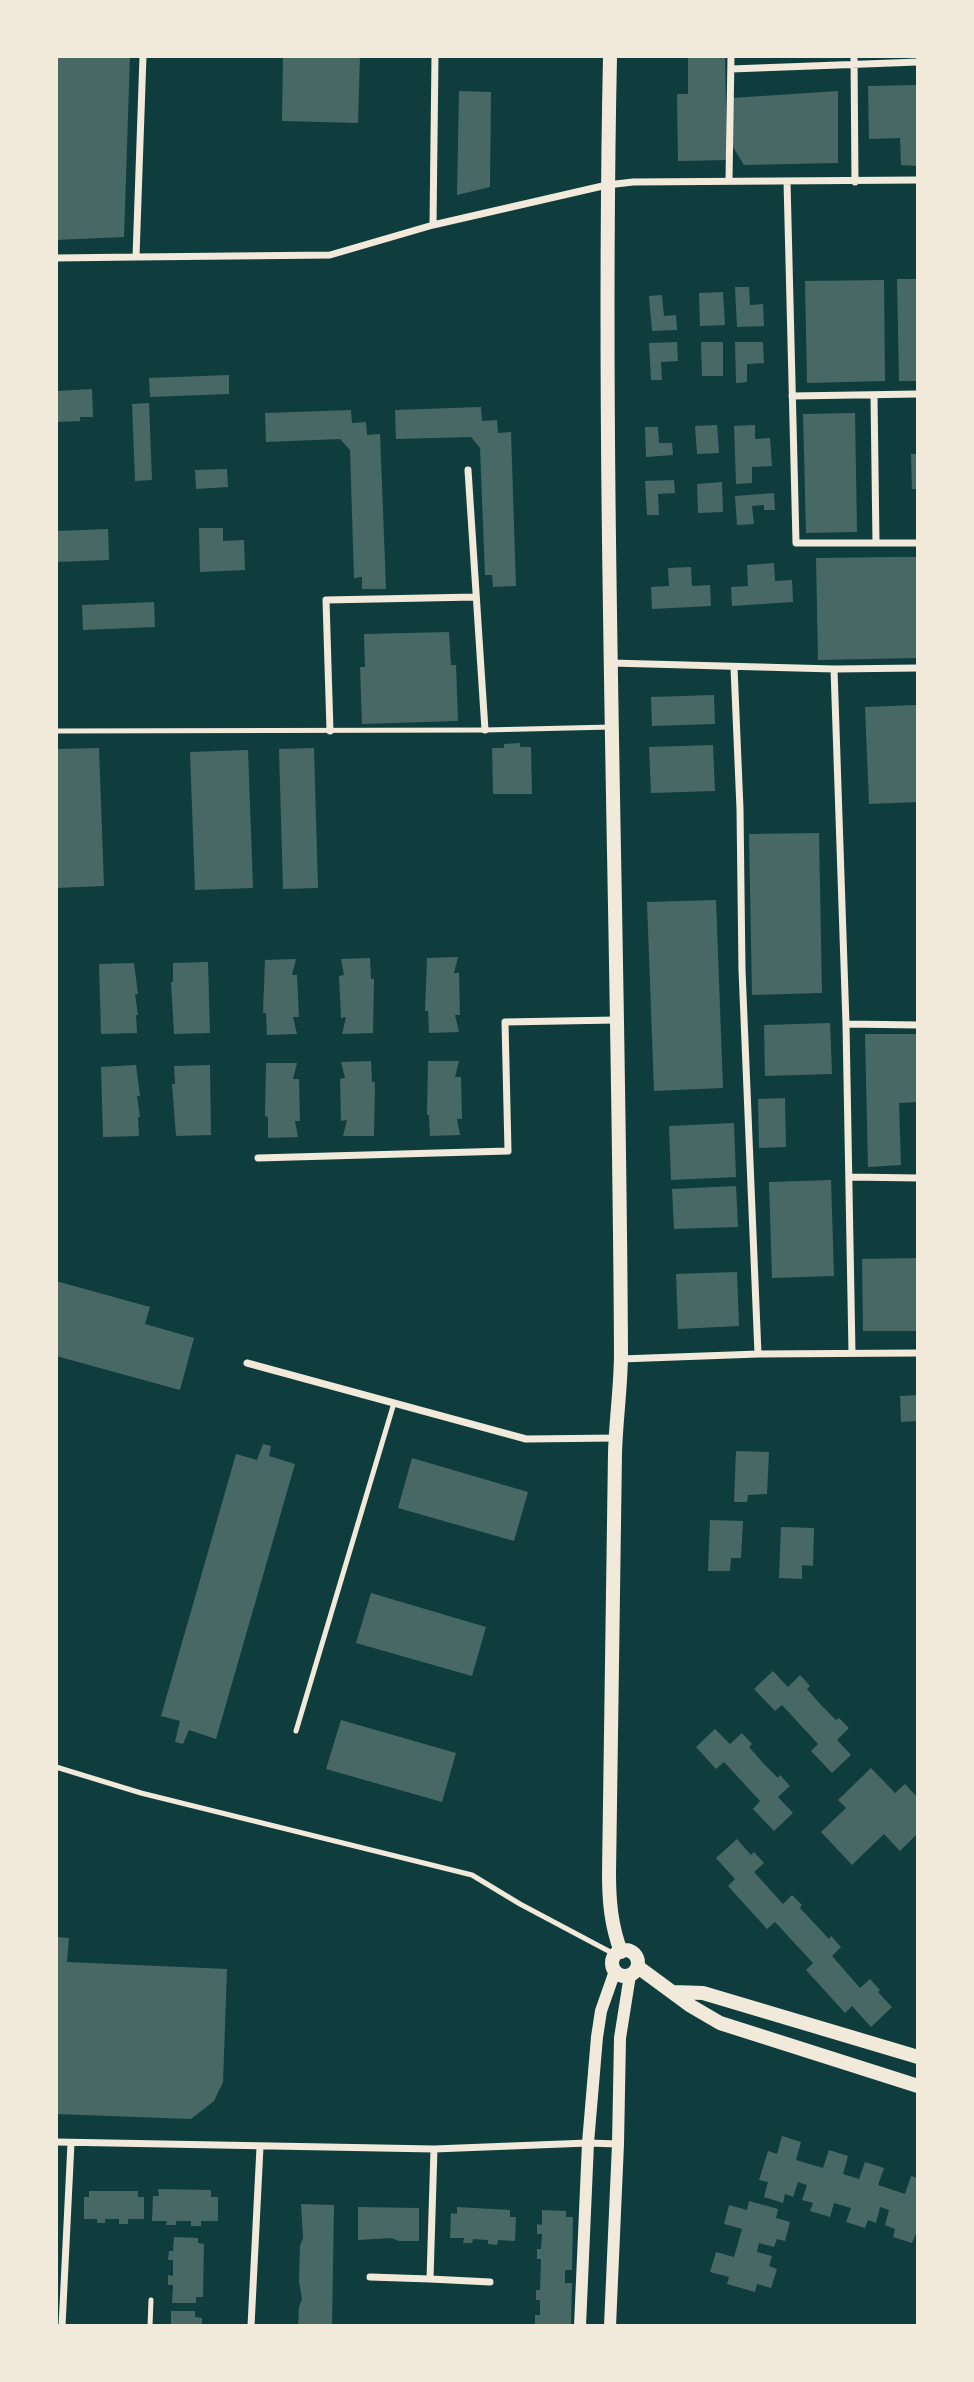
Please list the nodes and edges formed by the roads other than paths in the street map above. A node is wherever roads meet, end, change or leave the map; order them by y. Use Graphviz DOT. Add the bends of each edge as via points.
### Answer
graph roads {
  1 [pos="143,56"];
  2 [pos="435,56"];
  3 [pos="610,56"];
  4 [pos="731,56"];
  5 [pos="854,60"];
  6 [pos="918,62"];
  7 [pos="731,69"];
  8 [pos="729,180"];
  9 [pos="918,180"];
  10 [pos="787,181"];
  11 [pos="855,182"];
  12 [pos="607,185"];
  13 [pos="433,225"];
  14 [pos="136,257"];
  15 [pos="56,258"];
  16 [pos="918,394"];
  17 [pos="874,395"];
  18 [pos="792,396"];
  19 [pos="468,470"];
  20 [pos="876,543"];
  21 [pos="918,543"];
  22 [pos="477,597"];
  23 [pos="610,663"];
  24 [pos="734,667"];
  25 [pos="918,668"];
  26 [pos="834,670"];
  27 [pos="611,727"];
  28 [pos="485,730"];
  29 [pos="56,731"];
  30 [pos="330,731"];
  31 [pos="617,1020"];
  32 [pos="846,1024"];
  33 [pos="918,1025"];
  34 [pos="258,1158"];
  35 [pos="849,1177"];
  36 [pos="918,1178"];
  37 [pos="852,1353"];
  38 [pos="918,1353"];
  39 [pos="758,1354"];
  40 [pos="621,1359"];
  41 [pos="247,1363"];
  42 [pos="394,1403"];
  43 [pos="616,1438"];
  44 [pos="296,1731"];
  45 [pos="56,1766"];
  46 [pos="618,1954"];
  47 [pos="627,1971"];
  48 [pos="674,1992"];
  49 [pos="918,2057"];
  50 [pos="918,2086"];
  51 [pos="56,2143"];
  52 [pos="71,2143"];
  53 [pos="588,2143"];
  54 [pos="618,2144"];
  55 [pos="260,2147"];
  56 [pos="434,2149"];
  57 [pos="370,2277"];
  58 [pos="430,2279"];
  59 [pos="491,2282"];
  60 [pos="151,2300"];
  61 [pos="62,2326"];
  62 [pos="150,2326"];
  63 [pos="251,2326"];
  64 [pos="580,2326"];
  65 [pos="610,2326"];
  1 -- 14 [label="street"];
  2 -- 13 [label="street"];
  3 -- 12 [label="main road"];
  4 -- 7 [label="street"];
  5 -- 6 [label="street"];
  5 -- 7 [label="street"];
  5 -- 11 [label="street"];
  7 -- 8 [label="street"];
  8 -- 10 [label="street"];
  8 -- 12 [label="street"];
  9 -- 11 [label="street"];
  10 -- 11 [label="street"];
  10 -- 18 [label="street"];
  12 -- 13 [label="street"];
  12 -- 23 [label="main road"];
  13 -- 14 [label="street" via="330,255"];
  14 -- 15 [label="street"];
  16 -- 17 [label="street"];
  17 -- 18 [label="street"];
  17 -- 20 [label="street"];
  18 -- 20 [label="street" via="796,543"];
  19 -- 22 [label="street"];
  20 -- 21 [label="street"];
  22 -- 28 [label="street"];
  22 -- 30 [label="street" via="326,600"];
  23 -- 24 [label="street"];
  23 -- 27 [label="main road"];
  24 -- 26 [label="street"];
  24 -- 39 [label="street"];
  25 -- 26 [label="street"];
  26 -- 32 [label="street"];
  27 -- 28 [label="lane"];
  27 -- 31 [label="main road"];
  28 -- 30 [label="lane"];
  29 -- 30 [label="lane"];
  31 -- 34 [label="street" via="505,1022 508,1151"];
  31 -- 40 [label="main road"];
  32 -- 33 [label="street"];
  32 -- 35 [label="street"];
  35 -- 36 [label="street"];
  35 -- 37 [label="street"];
  37 -- 38 [label="street"];
  37 -- 39 [label="street"];
  39 -- 40 [label="street"];
  40 -- 43 [label="main road"];
  41 -- 42 [label="street"];
  42 -- 43 [label="street" via="526,1439"];
  42 -- 44 [label="lane"];
  43 -- 46 [label="main road" via="609,1907"];
  45 -- 46 [label="lane" via="141,1793 472,1875"];
  46 -- 47 [label="main road" via="613,1963"];
  46 -- 47 [label="main road" via="628,1951 635,1955"];
  47 -- 48 [label="main road"];
  47 -- 53 [label="street" via="601,2011"];
  47 -- 54 [label="street" via="620,2038"];
  48 -- 49 [label="main road" via="703,1993"];
  48 -- 50 [label="main road" via="720,2023"];
  51 -- 52 [label="street"];
  52 -- 55 [label="street"];
  52 -- 61 [label="street"];
  53 -- 54 [label="street"];
  53 -- 56 [label="street"];
  53 -- 64 [label="street"];
  54 -- 65 [label="street"];
  55 -- 56 [label="street"];
  55 -- 63 [label="street"];
  56 -- 58 [label="street"];
  57 -- 58 [label="street"];
  58 -- 59 [label="street"];
  60 -- 62 [label="lane"];
}
